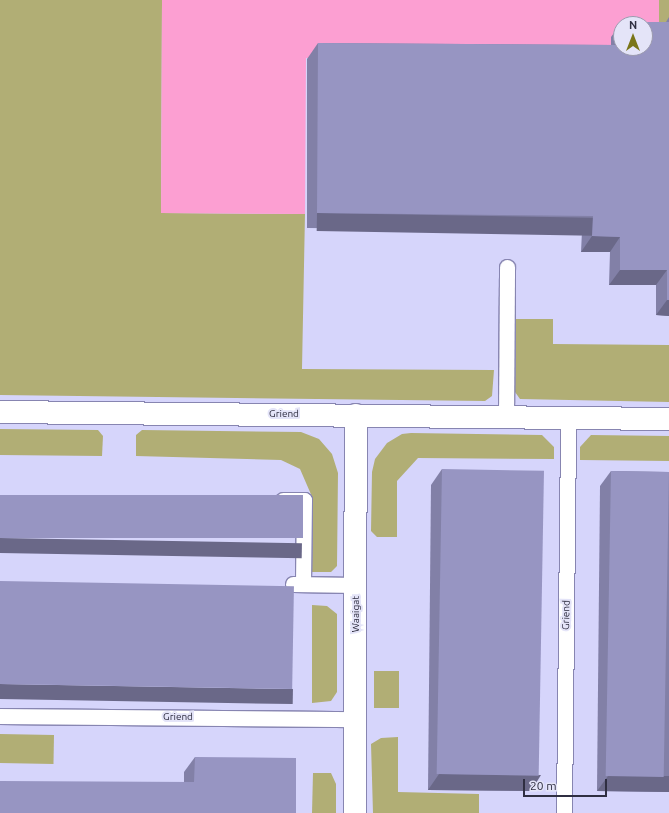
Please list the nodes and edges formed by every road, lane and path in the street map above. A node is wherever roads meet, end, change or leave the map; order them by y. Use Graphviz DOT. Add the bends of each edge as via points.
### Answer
graph roads {
  1 [pos="507,267"];
  2 [pos="0,412"];
  3 [pos="356,415"];
  4 [pos="506,416"];
  5 [pos="568,418"];
  6 [pos="669,419"];
  7 [pos="272,500"];
  8 [pos="279,584"];
  9 [pos="303,584"];
  10 [pos="356,585"];
  11 [pos="0,716"];
  12 [pos="355,719"];
  13 [pos="354,813"];
  14 [pos="564,813"];
  1 -- 4 [label="lane"];
  2 -- 3 [label="street, Griend"];
  3 -- 4 [label="street, Griend"];
  3 -- 10 [label="street, Waaigat"];
  4 -- 5 [label="street, Griend"];
  5 -- 6 [label="street, Griend"];
  5 -- 14 [label="lane, Griend"];
  7 -- 9 [label="lane" via="304,500"];
  8 -- 9 [label="lane"];
  9 -- 10 [label="lane"];
  10 -- 12 [label="street, Waaigat"];
  11 -- 12 [label="lane, Griend"];
  12 -- 13 [label="street, Waaigat"];
}
